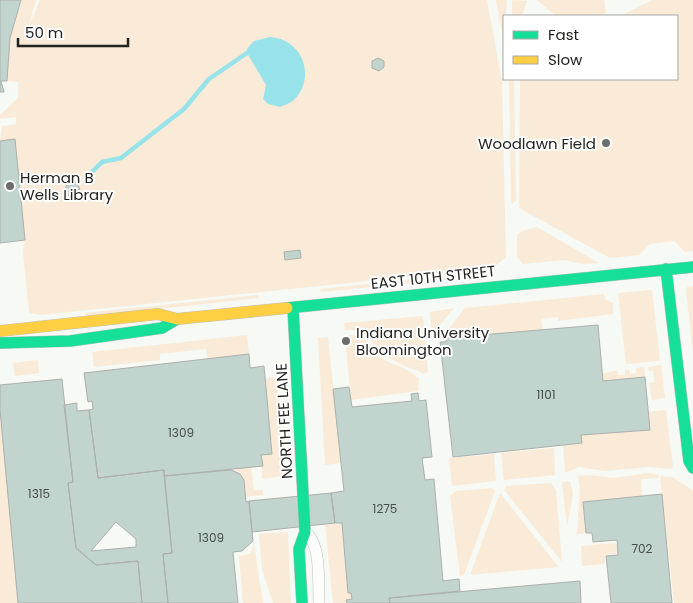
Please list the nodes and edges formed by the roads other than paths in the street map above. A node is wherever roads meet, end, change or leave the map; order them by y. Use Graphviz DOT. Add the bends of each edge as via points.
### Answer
graph roads {
  1 [pos="693,267"];
  2 [pos="666,269"];
  3 [pos="293,308"];
  4 [pos="177,319"];
  5 [pos="0,331"];
  6 [pos="0,343"];
  7 [pos="693,468"];
  8 [pos="305,532"];
  9 [pos="302,603"];
  10 [pos="319,603"];
  1 -- 2 [label="street, EAST 10TH STREET"];
  2 -- 3 [label="street, EAST 10TH STREET"];
  2 -- 7 [label="street" via="689,461"];
  3 -- 4 [label="street, EAST 10TH STREET"];
  3 -- 8 [label="street, NORTH FEE LANE"];
  4 -- 5 [label="street, EAST 10TH STREET" via="158,314"];
  4 -- 6 [label="street, EAST 10TH STREET" via="162,328 135,332 43,344"];
  8 -- 9 [label="street, NORTH FEE LANE" via="299,548"];
  8 -- 10 [label="street, NORTH FEE LANE" via="311,536 316,550"];
}
